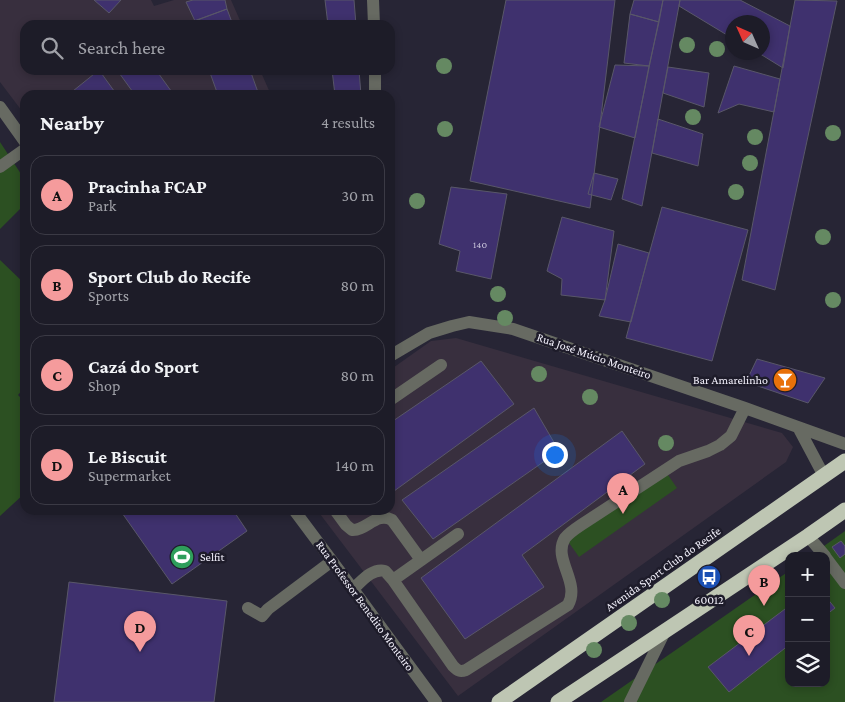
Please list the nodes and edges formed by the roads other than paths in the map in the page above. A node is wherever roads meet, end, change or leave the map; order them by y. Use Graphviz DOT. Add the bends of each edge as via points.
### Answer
graph roads {
  1 [pos="373,0"];
  2 [pos="374,20"];
  3 [pos="375,75"];
  4 [pos="376,90"];
  5 [pos="0,107"];
  6 [pos="20,135"];
  7 [pos="20,153"];
  8 [pos="0,167"];
  9 [pos="395,353"];
  10 [pos="441,365"];
  11 [pos="395,397"];
  12 [pos="745,408"];
  13 [pos="798,427"];
  14 [pos="845,444"];
  15 [pos="845,461"];
  16 [pos="824,476"];
  17 [pos="845,510"];
  18 [pos="298,515"];
  19 [pos="339,515"];
  20 [pos="458,534"];
  21 [pos="808,536"];
  22 [pos="821,552"];
  23 [pos="421,560"];
  24 [pos="332,561"];
  25 [pos="830,564"];
  26 [pos="393,580"];
  27 [pos="845,583"];
  28 [pos="353,589"];
  29 [pos="248,608"];
  30 [pos="665,631"];
  31 [pos="436,702"];
  32 [pos="498,702"];
  33 [pos="558,702"];
  34 [pos="630,702"];
  1 -- 2 [label="street"];
  3 -- 4 [label="street"];
  5 -- 6 [label="street"];
  7 -- 8 [label="street"];
  9 -- 12 [label="street, Rua José Múcio Monteiro" via="429,333 469,322 513,329"];
  10 -- 11 [label="street"];
  12 -- 13 [label="street, Rua José Múcio Monteiro"];
  12 -- 26 [label="street" via="731,436 720,445 679,461 567,536 561,550 571,587 572,596 568,604 466,670 459,671 454,666"];
  13 -- 14 [label="street, Rua José Múcio Monteiro"];
  13 -- 16 [label="street"];
  15 -- 16 [label="highway, Avenida Sport Club do Recife"];
  16 -- 32 [label="highway, Avenida Sport Club do Recife"];
  17 -- 21 [label="highway"];
  18 -- 24 [label="street, Rua Professor Benedito Monteiro"];
  19 -- 23 [label="street" via="352,530 359,530 384,517 392,520"];
  20 -- 23 [label="street"];
  21 -- 22 [label="street"];
  21 -- 30 [label="highway"];
  23 -- 26 [label="street"];
  24 -- 28 [label="street, Rua Professor Benedito Monteiro"];
  24 -- 29 [label="street" via="262,616"];
  25 -- 27 [label="street"];
  26 -- 28 [label="street" via="385,570 376,570"];
  28 -- 31 [label="street, Rua Professor Benedito Monteiro"];
  30 -- 33 [label="highway"];
  30 -- 34 [label="street"];
}
